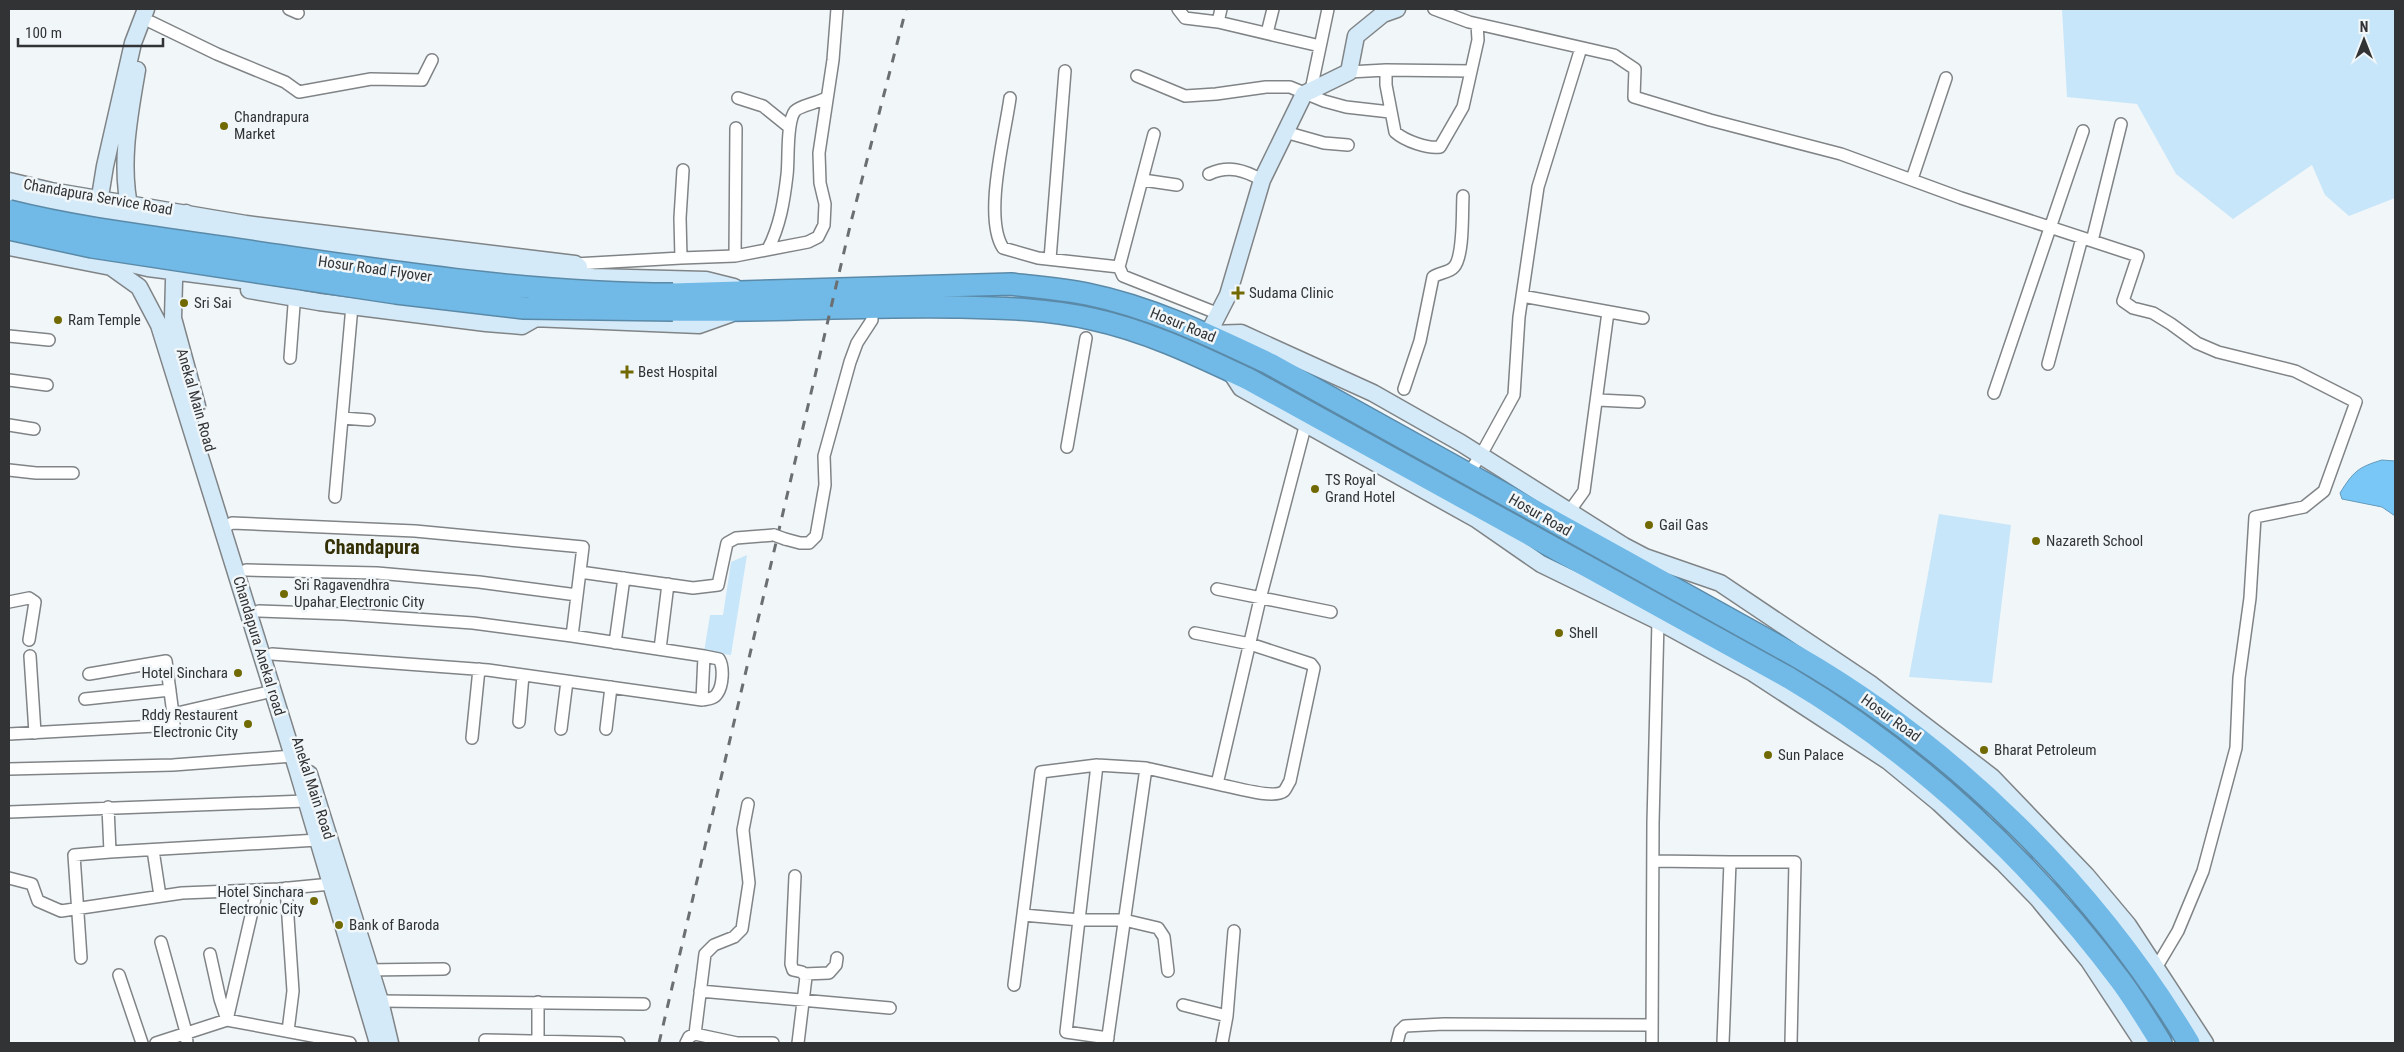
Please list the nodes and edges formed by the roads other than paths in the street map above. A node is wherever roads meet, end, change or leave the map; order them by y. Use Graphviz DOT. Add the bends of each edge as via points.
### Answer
graph roads {
  1 [pos="837,9"];
  2 [pos="1178,9"];
  3 [pos="1221,9"];
  4 [pos="1273,9"];
  5 [pos="1328,9"];
  6 [pos="1397,9"];
  7 [pos="1434,9"];
  8 [pos="151,13"];
  9 [pos="1218,22"];
  10 [pos="1477,24"];
  11 [pos="1267,33"];
  12 [pos="1320,46"];
  13 [pos="1581,48"];
  14 [pos="432,60"];
  15 [pos="1386,70"];
  16 [pos="1065,71"];
  17 [pos="1470,71"];
  18 [pos="1349,72"];
  19 [pos="1137,76"];
  20 [pos="1946,78"];
  21 [pos="1307,92"];
  22 [pos="738,98"];
  23 [pos="826,98"];
  24 [pos="1010,98"];
  25 [pos="1390,112"];
  26 [pos="2121,124"];
  27 [pos="789,127"];
  28 [pos="736,128"];
  29 [pos="2083,131"];
  30 [pos="1285,132"];
  31 [pos="1154,134"];
  32 [pos="1348,144"];
  33 [pos="683,170"];
  34 [pos="1209,174"];
  35 [pos="9,180"];
  36 [pos="1143,180"];
  37 [pos="1262,180"];
  38 [pos="1912,180"];
  39 [pos="1177,185"];
  40 [pos="9,192"];
  41 [pos="1463,196"];
  42 [pos="98,205"];
  43 [pos="9,211"];
  44 [pos="130,211"];
  45 [pos="185,219"];
  46 [pos="2050,227"];
  47 [pos="9,229"];
  48 [pos="9,237"];
  49 [pos="2087,239"];
  50 [pos="271,240"];
  51 [pos="9,247"];
  52 [pos="768,249"];
  53 [pos="735,256"];
  54 [pos="681,258"];
  55 [pos="1050,260"];
  56 [pos="109,263"];
  57 [pos="575,264"];
  58 [pos="1119,267"];
  59 [pos="175,276"];
  60 [pos="593,277"];
  61 [pos="265,284"];
  62 [pos="745,290"];
  63 [pos="295,293"];
  64 [pos="1522,296"];
  65 [pos="673,302"];
  66 [pos="352,306"];
  67 [pos="871,306"];
  68 [pos="739,311"];
  69 [pos="1608,312"];
  70 [pos="1219,314"];
  71 [pos="536,318"];
  72 [pos="1643,318"];
  73 [pos="1208,334"];
  74 [pos="9,336"];
  75 [pos="1086,338"];
  76 [pos="49,340"];
  77 [pos="290,358"];
  78 [pos="2048,364"];
  79 [pos="1230,371"];
  80 [pos="9,380"];
  81 [pos="47,385"];
  82 [pos="1404,389"];
  83 [pos="1994,393"];
  84 [pos="1598,400"];
  85 [pos="1639,402"];
  86 [pos="342,418"];
  87 [pos="370,420"];
  88 [pos="1306,423"];
  89 [pos="9,425"];
  90 [pos="34,429"];
  91 [pos="1067,447"];
  92 [pos="1481,456"];
  93 [pos="9,470"];
  94 [pos="73,473"];
  95 [pos="1468,474"];
  96 [pos="335,497"];
  97 [pos="1564,518"];
  98 [pos="227,526"];
  99 [pos="246,570"];
  100 [pos="580,572"];
  101 [pos="624,578"];
  102 [pos="668,584"];
  103 [pos="1217,589"];
  104 [pos="577,595"];
  105 [pos="1260,599"];
  106 [pos="9,602"];
  107 [pos="259,611"];
  108 [pos="1331,612"];
  109 [pos="1658,621"];
  110 [pos="1195,633"];
  111 [pos="572,636"];
  112 [pos="29,640"];
  113 [pos="615,642"];
  114 [pos="1250,644"];
  115 [pos="660,649"];
  116 [pos="272,654"];
  117 [pos="30,656"];
  118 [pos="704,656"];
  119 [pos="479,669"];
  120 [pos="89,674"];
  121 [pos="523,675"];
  122 [pos="567,681"];
  123 [pos="611,687"];
  124 [pos="170,690"];
  125 [pos="273,691"];
  126 [pos="85,699"];
  127 [pos="702,700"];
  128 [pos="173,714"];
  129 [pos="519,722"];
  130 [pos="561,729"];
  131 [pos="606,729"];
  132 [pos="35,733"];
  133 [pos="9,734"];
  134 [pos="472,738"];
  135 [pos="293,756"];
  136 [pos="1097,765"];
  137 [pos="1146,768"];
  138 [pos="9,770"];
  139 [pos="1217,784"];
  140 [pos="305,801"];
  141 [pos="748,804"];
  142 [pos="108,808"];
  143 [pos="9,812"];
  144 [pos="318,840"];
  145 [pos="153,850"];
  146 [pos="110,852"];
  147 [pos="1653,860"];
  148 [pos="1730,862"];
  149 [pos="794,876"];
  150 [pos="9,878"];
  151 [pos="331,884"];
  152 [pos="286,888"];
  153 [pos="256,890"];
  154 [pos="160,896"];
  155 [pos="78,909"];
  156 [pos="1023,915"];
  157 [pos="1080,920"];
  158 [pos="1124,920"];
  159 [pos="1234,931"];
  160 [pos="161,942"];
  161 [pos="210,954"];
  162 [pos="81,958"];
  163 [pos="837,958"];
  164 [pos="2156,968"];
  165 [pos="444,969"];
  166 [pos="364,971"];
  167 [pos="1168,971"];
  168 [pos="804,974"];
  169 [pos="119,975"];
  170 [pos="1014,985"];
  171 [pos="700,991"];
  172 [pos="380,1001"];
  173 [pos="538,1002"];
  174 [pos="803,1002"];
  175 [pos="644,1004"];
  176 [pos="1183,1005"];
  177 [pos="890,1008"];
  178 [pos="1227,1016"];
  179 [pos="227,1020"];
  180 [pos="1652,1026"];
  181 [pos="288,1031"];
  182 [pos="695,1034"];
  183 [pos="187,1038"];
  184 [pos="485,1040"];
  185 [pos="538,1041"];
  186 [pos="1108,1041"];
  187 [pos="142,1043"];
  188 [pos="156,1043"];
  189 [pos="350,1043"];
  190 [pos="378,1043"];
  191 [pos="390,1043"];
  192 [pos="619,1043"];
  193 [pos="686,1043"];
  194 [pos="773,1043"];
  195 [pos="798,1043"];
  196 [pos="1222,1043"];
  197 [pos="1397,1043"];
  198 [pos="1652,1043"];
  199 [pos="1723,1043"];
  200 [pos="1791,1043"];
  201 [pos="2143,1043"];
  202 [pos="2162,1043"];
  203 [pos="2189,1043"];
  204 [pos="2205,1043"];
  1 -- 23 [label="street"];
  2 -- 9 [label="street" via="1184,18"];
  3 -- 9 [label="street"];
  4 -- 11 [label="street"];
  5 -- 12 [label="street"];
  6 -- 18 [label="street" via="1383,14 1356,36"];
  7 -- 10 [label="street"];
  8 -- 14 [label="street" via="217,54 285,82 299,92 371,79 422,80"];
  8 -- 42 [label="street" via="131,50"];
  8 -- 44 [label="street" via="128,121 126,191"];
  9 -- 11 [label="street"];
  10 -- 13 [label="street"];
  10 -- 17 [label="street" via="1478,40"];
  11 -- 12 [label="street"];
  12 -- 21 [label="street"];
  13 -- 38 [label="street" via="1614,55 1635,68 1634,97 1842,154"];
  13 -- 64 [label="street" via="1538,188"];
  15 -- 17 [label="street"];
  15 -- 18 [label="street"];
  15 -- 25 [label="street"];
  16 -- 55 [label="street"];
  17 -- 25 [label="street" via="1461,112 1440,147 1401,137 1395,132"];
  18 -- 21 [label="street"];
  19 -- 21 [label="street" via="1185,96 1266,87"];
  20 -- 38 [label="street"];
  21 -- 25 [label="street" via="1346,107"];
  21 -- 30 [label="street"];
  22 -- 27 [label="street" via="763,106"];
  23 -- 27 [label="street" via="800,107 794,112"];
  23 -- 52 [label="street" via="819,153 824,225 818,237 808,242"];
  24 -- 55 [label="street" via="994,210 998,239 1004,248"];
  26 -- 49 [label="street"];
  27 -- 52 [label="street" via="790,148 783,207"];
  28 -- 53 [label="street"];
  29 -- 46 [label="street"];
  30 -- 32 [label="street" via="1324,143"];
  30 -- 37 [label="street"];
  31 -- 36 [label="street"];
  33 -- 54 [label="street"];
  34 -- 37 [label="street" via="1220,169 1236,169"];
  35 -- 42 [label="street, Chandapura Service Road"];
  36 -- 39 [label="street"];
  36 -- 58 [label="street"];
  37 -- 70 [label="street" via="1228,295"];
  38 -- 46 [label="street"];
  40 -- 42 [label="street"];
  41 -- 82 [label="street" via="1456,265 1433,277 1420,341"];
  42 -- 44 [label="street, Chandapura Service Road"];
  42 -- 56 [label="street"];
  43 -- 65 [label="highway, Hosur Road Flyover, bridge" via="210,245 494,285 617,294"];
  44 -- 45 [label="street, Chandapura Service Road"];
  45 -- 50 [label="street"];
  45 -- 57 [label="street"];
  45 -- 59 [label="street, Anekal Main Road"];
  46 -- 49 [label="street"];
  46 -- 83 [label="street"];
  47 -- 65 [label="highway, Hosur Road Flyover, bridge" via="92,247 396,293 524,308"];
  48 -- 56 [label="street"];
  49 -- 78 [label="street"];
  49 -- 164 [label="street" via="2138,256 2123,301 2133,308 2153,313 2197,343 2218,352 2295,372 2356,402 2324,491 2304,507 2254,517 2236,748 2203,871 2178,931"];
  50 -- 60 [label="street"];
  50 -- 61 [label="street"];
  51 -- 56 [label="street"];
  52 -- 53 [label="street"];
  53 -- 54 [label="street"];
  54 -- 57 [label="street"];
  55 -- 58 [label="street"];
  56 -- 59 [label="street" via="148,268"];
  56 -- 98 [label="street, Chandapura Anekal road" via="139,288 159,325"];
  57 -- 60 [label="street"];
  58 -- 70 [label="street" via="1123,276"];
  59 -- 61 [label="street"];
  59 -- 63 [label="street"];
  59 -- 98 [label="street, Anekal Main Road" via="172,318"];
  60 -- 62 [label="street" via="706,280"];
  61 -- 63 [label="street"];
  62 -- 65 [label="highway, Hosur Road Flyover"];
  62 -- 73 [label="highway, Hosur Road" via="1018,285 1087,294 1152,312"];
  63 -- 66 [label="street"];
  63 -- 71 [label="street"];
  63 -- 77 [label="street"];
  64 -- 69 [label="street"];
  64 -- 92 [label="street" via="1514,395"];
  65 -- 68 [label="highway, Hosur Road Flyover"];
  66 -- 71 [label="street" via="522,326"];
  66 -- 86 [label="street"];
  67 -- 68 [label="highway, Hosur Road"];
  67 -- 79 [label="highway, Hosur Road" via="1022,309 1092,319 1147,335"];
  67 -- 102 [label="street" via="872,320 857,343 850,362 824,456 825,485 816,536 810,542 800,543 779,537 736,538 727,543 718,585 693,588"];
  68 -- 71 [label="street" via="699,325"];
  69 -- 72 [label="street"];
  69 -- 84 [label="street"];
  70 -- 73 [label="street"];
  73 -- 92 [label="street" via="1241,333 1318,366 1373,393"];
  73 -- 95 [label="highway, Hosur Road" via="1278,368"];
  74 -- 76 [label="street"];
  75 -- 91 [label="street"];
  79 -- 88 [label="street" via="1241,388"];
  79 -- 202 [label="highway, Hosur Road" via="1307,410 1789,678 1875,735 1966,812 2062,909 2122,982"];
  80 -- 81 [label="street"];
  84 -- 85 [label="street"];
  84 -- 97 [label="street" via="1584,491"];
  86 -- 87 [label="street"];
  86 -- 96 [label="street"];
  88 -- 105 [label="street"];
  88 -- 109 [label="street" via="1476,519 1541,564"];
  89 -- 90 [label="street"];
  92 -- 95 [label="street"];
  92 -- 97 [label="street"];
  93 -- 94 [label="street"];
  95 -- 97 [label="highway, Hosur Road"];
  97 -- 164 [label="street" via="1641,555 1720,583 1872,685 1992,777 2086,875 2128,925"];
  97 -- 203 [label="highway, Hosur Road" via="1818,668 1929,746 1996,806 2081,894 2131,956"];
  98 -- 99 [label="street, Anekal Main Road"];
  98 -- 100 [label="street" via="415,532 583,547"];
  98 -- 125 [label="street, Chandapura Anekal road"];
  99 -- 104 [label="street" via="377,574 479,582"];
  99 -- 107 [label="street, Anekal Main Road"];
  100 -- 101 [label="street"];
  100 -- 104 [label="street"];
  101 -- 102 [label="street"];
  101 -- 113 [label="street"];
  102 -- 115 [label="street"];
  103 -- 105 [label="street"];
  104 -- 111 [label="street"];
  105 -- 108 [label="street"];
  105 -- 114 [label="street"];
  106 -- 112 [label="street" via="29,598 35,602"];
  107 -- 111 [label="street" via="473,623"];
  107 -- 116 [label="street, Anekal Main Road"];
  109 -- 147 [label="street"];
  109 -- 201 [label="street" via="1753,673 1827,720 1888,761 1939,803 2003,863 2055,920 2089,961"];
  110 -- 114 [label="street"];
  111 -- 113 [label="street"];
  113 -- 115 [label="street"];
  114 -- 139 [label="street"];
  114 -- 139 [label="street" via="1314,668 1290,781 1284,792 1276,794"];
  115 -- 118 [label="street"];
  116 -- 119 [label="street"];
  116 -- 166 [label="street, Anekal Main Road"];
  117 -- 132 [label="street"];
  118 -- 127 [label="street"];
  118 -- 127 [label="street" via="718,659 722,664 717,694"];
  119 -- 121 [label="street"];
  119 -- 134 [label="street"];
  120 -- 124 [label="street" via="166,661"];
  121 -- 122 [label="street"];
  121 -- 129 [label="street"];
  122 -- 123 [label="street"];
  122 -- 130 [label="street"];
  123 -- 127 [label="street"];
  123 -- 131 [label="street"];
  124 -- 126 [label="street"];
  124 -- 128 [label="street"];
  125 -- 128 [label="street"];
  125 -- 135 [label="street, Chandapura Anekal road"];
  128 -- 132 [label="street" via="174,725"];
  132 -- 133 [label="street"];
  135 -- 138 [label="street"];
  135 -- 140 [label="street, Chandapura Anekal road"];
  136 -- 137 [label="street"];
  136 -- 156 [label="street" via="1041,772"];
  136 -- 157 [label="street"];
  137 -- 139 [label="street"];
  137 -- 158 [label="street"];
  140 -- 142 [label="street"];
  140 -- 144 [label="street, Chandapura Anekal road"];
  141 -- 171 [label="street" via="743,830 749,883 742,929 734,937 714,944 705,954"];
  142 -- 143 [label="street"];
  142 -- 146 [label="street"];
  144 -- 145 [label="street"];
  144 -- 151 [label="street, Chandapura Anekal road"];
  145 -- 146 [label="street"];
  145 -- 154 [label="street"];
  146 -- 155 [label="street" via="74,855"];
  147 -- 148 [label="street"];
  147 -- 180 [label="street"];
  148 -- 199 [label="street"];
  148 -- 200 [label="street" via="1795,862"];
  149 -- 168 [label="street" via="791,964 793,970"];
  150 -- 155 [label="street" via="32,884 38,901 62,911"];
  151 -- 152 [label="street"];
  151 -- 166 [label="street, Chandapura Anekal road"];
  152 -- 153 [label="street"];
  152 -- 181 [label="street" via="293,990"];
  153 -- 154 [label="street"];
  153 -- 179 [label="street"];
  154 -- 155 [label="street"];
  155 -- 162 [label="street"];
  156 -- 157 [label="street"];
  156 -- 170 [label="street"];
  157 -- 158 [label="street"];
  157 -- 186 [label="street" via="1066,1032"];
  158 -- 167 [label="street" via="1158,928 1164,937"];
  158 -- 186 [label="street"];
  159 -- 178 [label="street"];
  160 -- 183 [label="street"];
  161 -- 179 [label="street"];
  163 -- 168 [label="street" via="829,973"];
  164 -- 204 [label="street"];
  165 -- 166 [label="street"];
  166 -- 172 [label="street, Anekal Main Road"];
  166 -- 190 [label="street, Chandapura Anekal road"];
  168 -- 174 [label="street"];
  169 -- 187 [label="street"];
  171 -- 174 [label="street"];
  171 -- 182 [label="street"];
  172 -- 173 [label="street"];
  172 -- 191 [label="street, Anekal Main Road"];
  173 -- 175 [label="street"];
  173 -- 185 [label="street"];
  174 -- 177 [label="street"];
  174 -- 195 [label="street"];
  176 -- 178 [label="street"];
  178 -- 196 [label="street"];
  179 -- 181 [label="street"];
  179 -- 183 [label="street"];
  180 -- 197 [label="street" via="1405,1026"];
  180 -- 198 [label="street"];
  181 -- 189 [label="street"];
  182 -- 193 [label="street"];
  182 -- 194 [label="street" via="737,1043"];
  183 -- 188 [label="street"];
  184 -- 185 [label="street"];
  185 -- 192 [label="street"];
}
